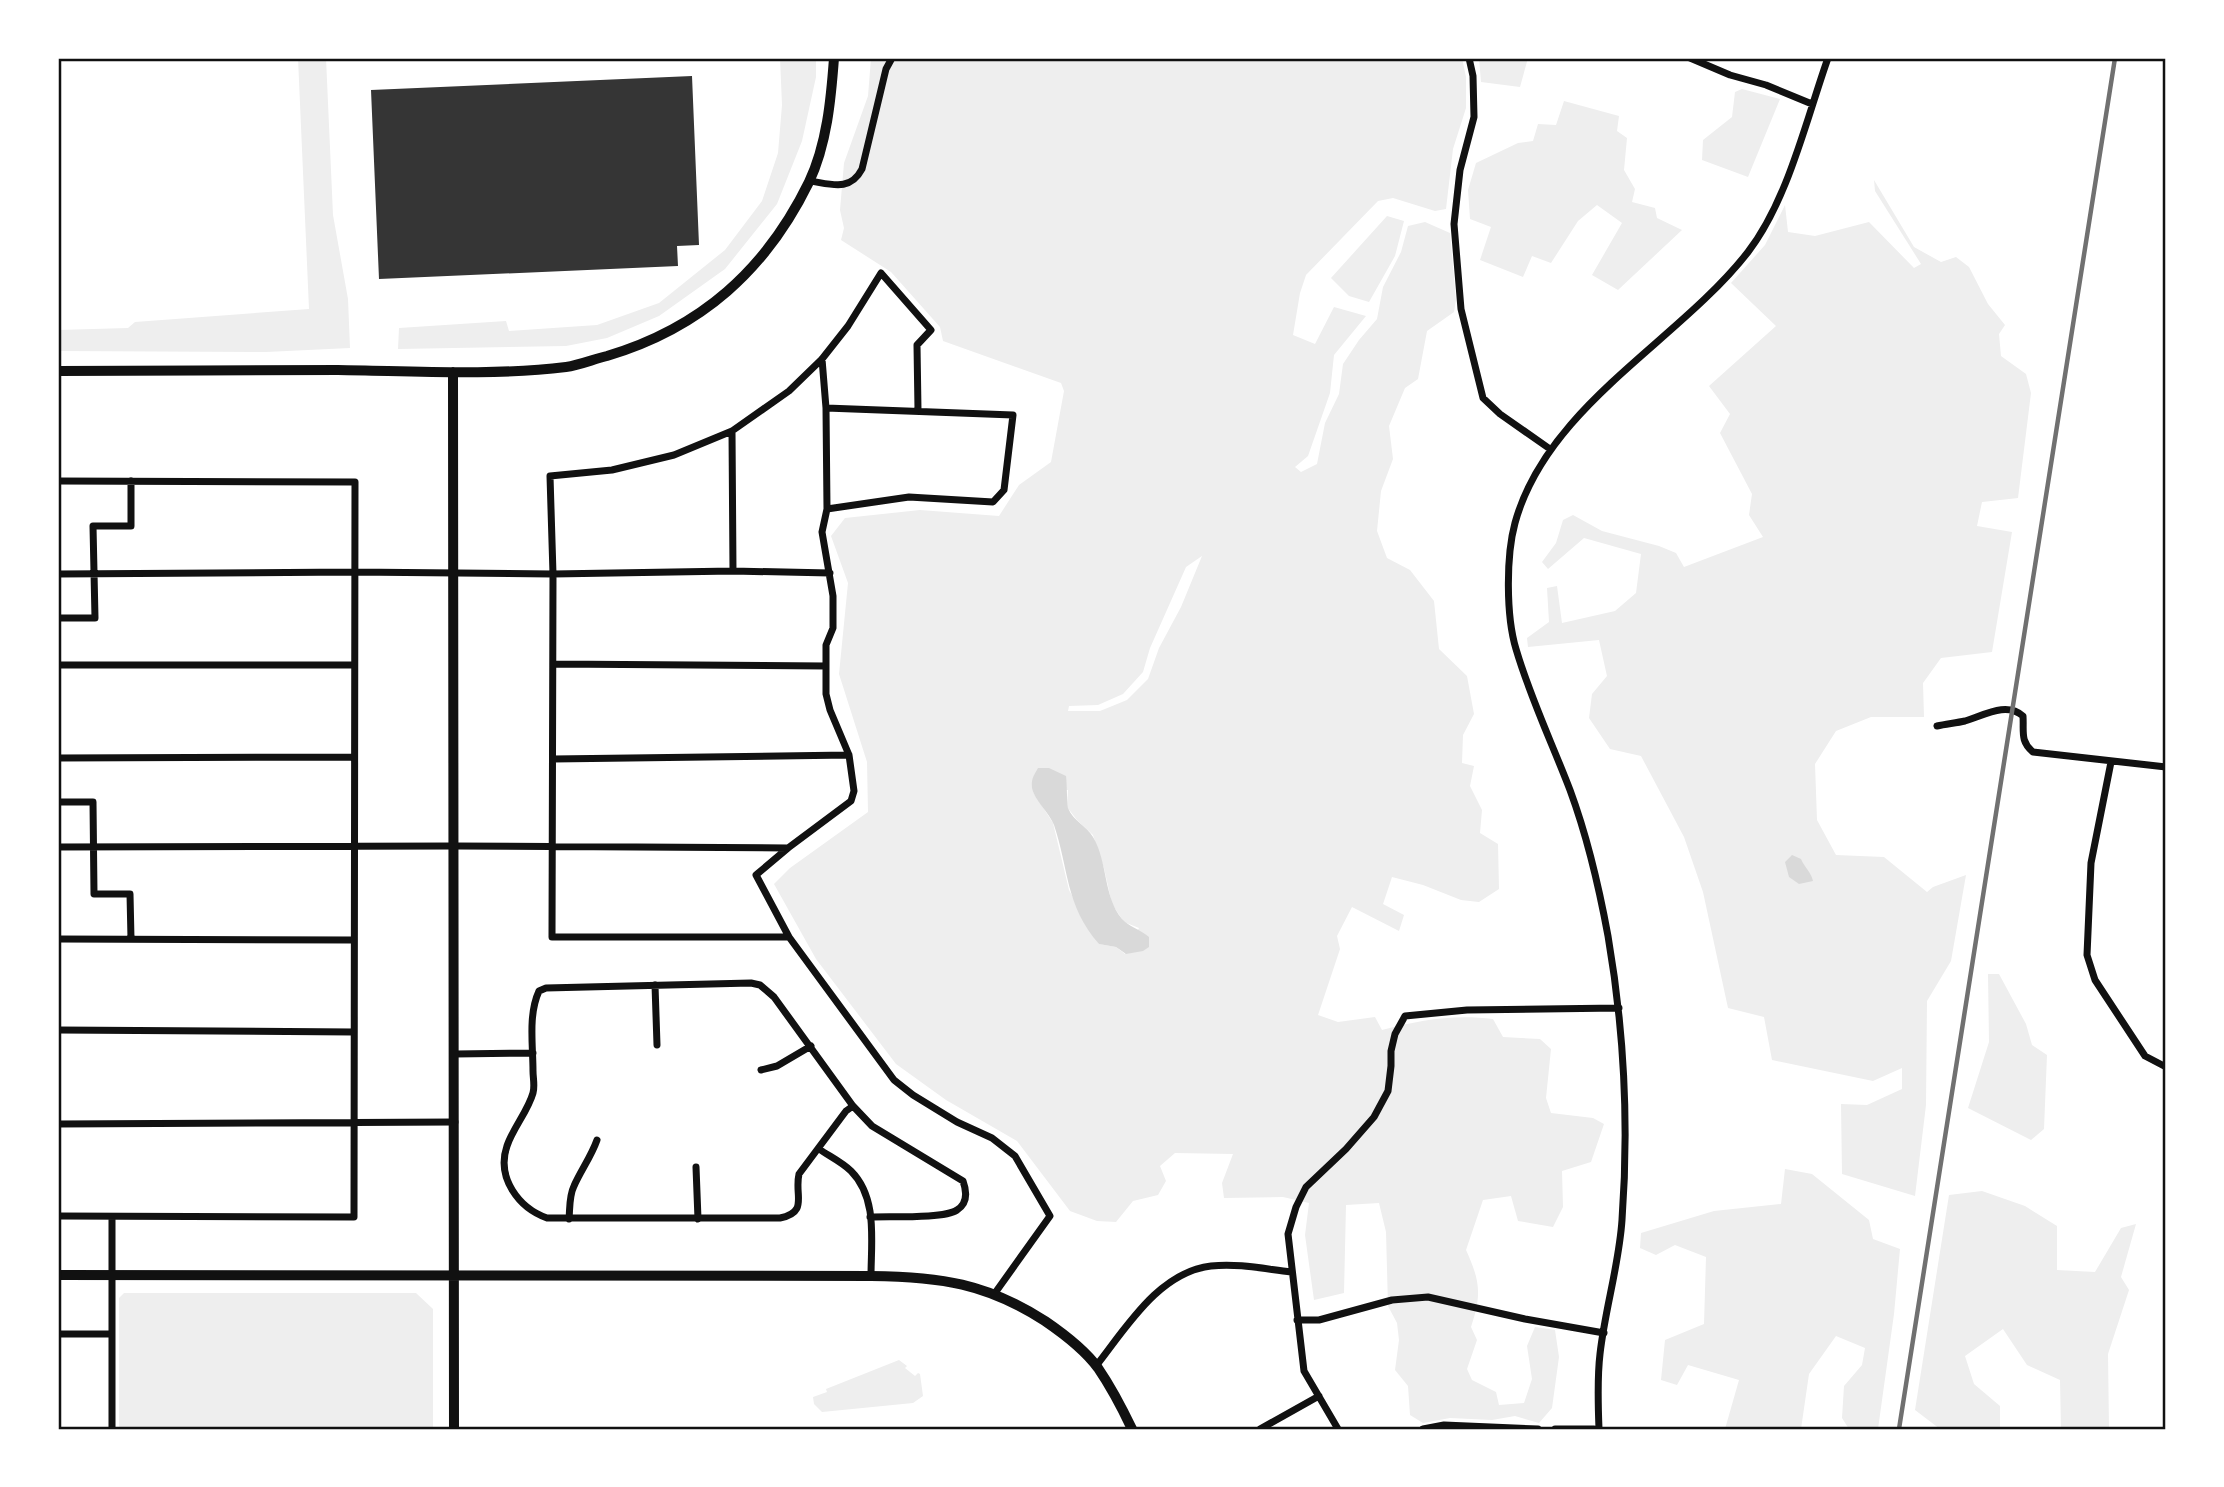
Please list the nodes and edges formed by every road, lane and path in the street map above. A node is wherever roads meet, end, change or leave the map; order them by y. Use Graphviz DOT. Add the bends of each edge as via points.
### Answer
graph roads {
  1 [pos="834,58"];
  2 [pos="892,58"];
  3 [pos="1469,58"];
  4 [pos="1690,58"];
  5 [pos="1828,58"];
  6 [pos="1812,104"];
  7 [pos="810,181"];
  8 [pos="822,359"];
  9 [pos="58,371"];
  10 [pos="453,372"];
  11 [pos="826,408"];
  12 [pos="918,410"];
  13 [pos="732,431"];
  14 [pos="1550,449"];
  15 [pos="58,481"];
  16 [pos="131,481"];
  17 [pos="827,509"];
  18 [pos="733,571"];
  19 [pos="353,572"];
  20 [pos="93,573"];
  21 [pos="830,573"];
  22 [pos="58,574"];
  23 [pos="453,574"];
  24 [pos="553,575"];
  25 [pos="58,618"];
  26 [pos="553,664"];
  27 [pos="58,665"];
  28 [pos="354,665"];
  29 [pos="826,666"];
  30 [pos="1937,726"];
  31 [pos="849,755"];
  32 [pos="353,757"];
  33 [pos="58,758"];
  34 [pos="553,759"];
  35 [pos="2111,762"];
  36 [pos="2166,766"];
  37 [pos="58,802"];
  38 [pos="455,846"];
  39 [pos="94,847"];
  40 [pos="353,847"];
  41 [pos="553,847"];
  42 [pos="58,848"];
  43 [pos="788,848"];
  44 [pos="789,937"];
  45 [pos="58,939"];
  46 [pos="131,939"];
  47 [pos="353,940"];
  48 [pos="655,985"];
  49 [pos="1619,1008"];
  50 [pos="58,1030"];
  51 [pos="353,1032"];
  52 [pos="657,1045"];
  53 [pos="811,1046"];
  54 [pos="533,1053"];
  55 [pos="455,1054"];
  56 [pos="2166,1067"];
  57 [pos="761,1070"];
  58 [pos="853,1106"];
  59 [pos="455,1122"];
  60 [pos="353,1123"];
  61 [pos="58,1124"];
  62 [pos="597,1140"];
  63 [pos="819,1149"];
  64 [pos="696,1167"];
  65 [pos="58,1216"];
  66 [pos="112,1217"];
  67 [pos="870,1217"];
  68 [pos="698,1219"];
  69 [pos="569,1220"];
  70 [pos="1291,1272"];
  71 [pos="58,1275"];
  72 [pos="112,1275"];
  73 [pos="454,1276"];
  74 [pos="871,1276"];
  75 [pos="995,1293"];
  76 [pos="1297,1320"];
  77 [pos="58,1334"];
  78 [pos="112,1334"];
  79 [pos="1604,1334"];
  80 [pos="1096,1366"];
  81 [pos="1319,1396"];
  82 [pos="112,1429"];
  83 [pos="454,1429"];
  84 [pos="1132,1429"];
  85 [pos="1260,1429"];
  86 [pos="1338,1429"];
  87 [pos="1423,1429"];
  88 [pos="1538,1429"];
  89 [pos="1555,1429"];
  90 [pos="1594,1429"];
  91 [pos="1599,1429"];
  1 -- 7 [label="street" via="822,144"];
  2 -- 7 [label="street" via="857,178 846,185"];
  3 -- 14 [label="street" via="1474,117 1460,170 1454,224 1461,309 1483,398"];
  4 -- 6 [label="street"];
  5 -- 6 [label="street"];
  6 -- 14 [label="street" via="1776,207 1750,249 1725,279 1596,398"];
  7 -- 10 [label="street" via="788,219 734,287 674,330 639,346 568,367"];
  8 -- 11 [label="street"];
  8 -- 12 [label="street" via="881,273 931,330 917,345"];
  8 -- 13 [label="street" via="789,391"];
  9 -- 10 [label="street"];
  10 -- 23 [label="street"];
  11 -- 12 [label="street"];
  11 -- 17 [label="street"];
  12 -- 17 [label="street" via="1013,415 1004,490 993,502 909,497"];
  13 -- 18 [label="street"];
  13 -- 24 [label="street" via="674,455 612,470 551,476"];
  14 -- 49 [label="street" via="1515,523 1508,577 1514,647 1575,807 1599,890"];
  15 -- 16 [label="street"];
  16 -- 19 [label="street" via="355,482"];
  16 -- 20 [label="street" via="131,526 93,526"];
  17 -- 21 [label="street" via="822,532"];
  18 -- 21 [label="street"];
  18 -- 24 [label="street"];
  19 -- 20 [label="street"];
  19 -- 23 [label="street"];
  19 -- 28 [label="street"];
  20 -- 22 [label="street"];
  20 -- 25 [label="street" via="95,618"];
  21 -- 29 [label="street" via="833,628 826,645"];
  23 -- 24 [label="street"];
  23 -- 38 [label="street"];
  24 -- 26 [label="street"];
  26 -- 29 [label="street"];
  26 -- 34 [label="street"];
  27 -- 28 [label="street"];
  28 -- 32 [label="street"];
  29 -- 31 [label="street" via="830,710"];
  30 -- 35 [label="street" via="1991,710 2011,711 2023,716 2022,740 2033,752"];
  31 -- 34 [label="street"];
  31 -- 43 [label="street" via="851,801"];
  32 -- 33 [label="street"];
  32 -- 40 [label="street"];
  34 -- 41 [label="street"];
  35 -- 36 [label="street"];
  35 -- 56 [label="street" via="2091,863 2087,955 2095,980 2145,1056"];
  37 -- 39 [label="street" via="93,802"];
  38 -- 40 [label="street"];
  38 -- 41 [label="street"];
  38 -- 55 [label="street"];
  39 -- 40 [label="street"];
  39 -- 42 [label="street"];
  39 -- 46 [label="street" via="94,894 130,894"];
  40 -- 47 [label="street"];
  41 -- 43 [label="street"];
  41 -- 44 [label="street" via="552,937"];
  43 -- 44 [label="street" via="756,876"];
  44 -- 75 [label="street" via="894,1080 1015,1156 1050,1216"];
  45 -- 46 [label="street"];
  46 -- 47 [label="street"];
  47 -- 51 [label="street"];
  48 -- 52 [label="street"];
  48 -- 53 [label="street" via="760,985"];
  48 -- 54 [label="street" via="539,991 533,1009"];
  49 -- 70 [label="street" via="1467,1010 1405,1016 1395,1034 1388,1091 1374,1117 1306,1187 1296,1207 1288,1234"];
  49 -- 79 [label="street" via="1625,1115 1622,1224"];
  50 -- 51 [label="street"];
  51 -- 60 [label="street"];
  53 -- 57 [label="street"];
  53 -- 58 [label="street"];
  54 -- 55 [label="street"];
  54 -- 69 [label="street" via="534,1092 507,1145 505,1167 517,1199 547,1219"];
  55 -- 59 [label="street"];
  58 -- 63 [label="street"];
  58 -- 67 [label="street" via="872,1126 953,1173 967,1192 956,1211"];
  59 -- 60 [label="street"];
  59 -- 73 [label="street"];
  60 -- 61 [label="street"];
  60 -- 66 [label="street" via="355,1217"];
  62 -- 69 [label="street" via="574,1186"];
  63 -- 67 [label="street" via="850,1170 869,1202"];
  63 -- 68 [label="street" via="799,1174 800,1202 791,1216"];
  64 -- 68 [label="street"];
  65 -- 66 [label="street"];
  66 -- 72 [label="street"];
  67 -- 74 [label="street"];
  68 -- 69 [label="street"];
  70 -- 76 [label="street"];
  70 -- 80 [label="street" via="1209,1266 1173,1279 1148,1301"];
  71 -- 72 [label="street"];
  72 -- 73 [label="street"];
  72 -- 78 [label="street"];
  73 -- 74 [label="street"];
  73 -- 83 [label="street"];
  74 -- 75 [label="street" via="933,1278"];
  75 -- 80 [label="street" via="1060,1331"];
  76 -- 79 [label="street" via="1320,1320 1392,1300 1428,1297"];
  76 -- 81 [label="street" via="1304,1371"];
  77 -- 78 [label="street"];
  78 -- 82 [label="street"];
  79 -- 91 [label="street" via="1597,1394"];
  80 -- 84 [label="street"];
  81 -- 85 [label="street"];
  81 -- 86 [label="street"];
  87 -- 88 [label="street" via="1444,1424"];
  89 -- 90 [label="street"];
}
